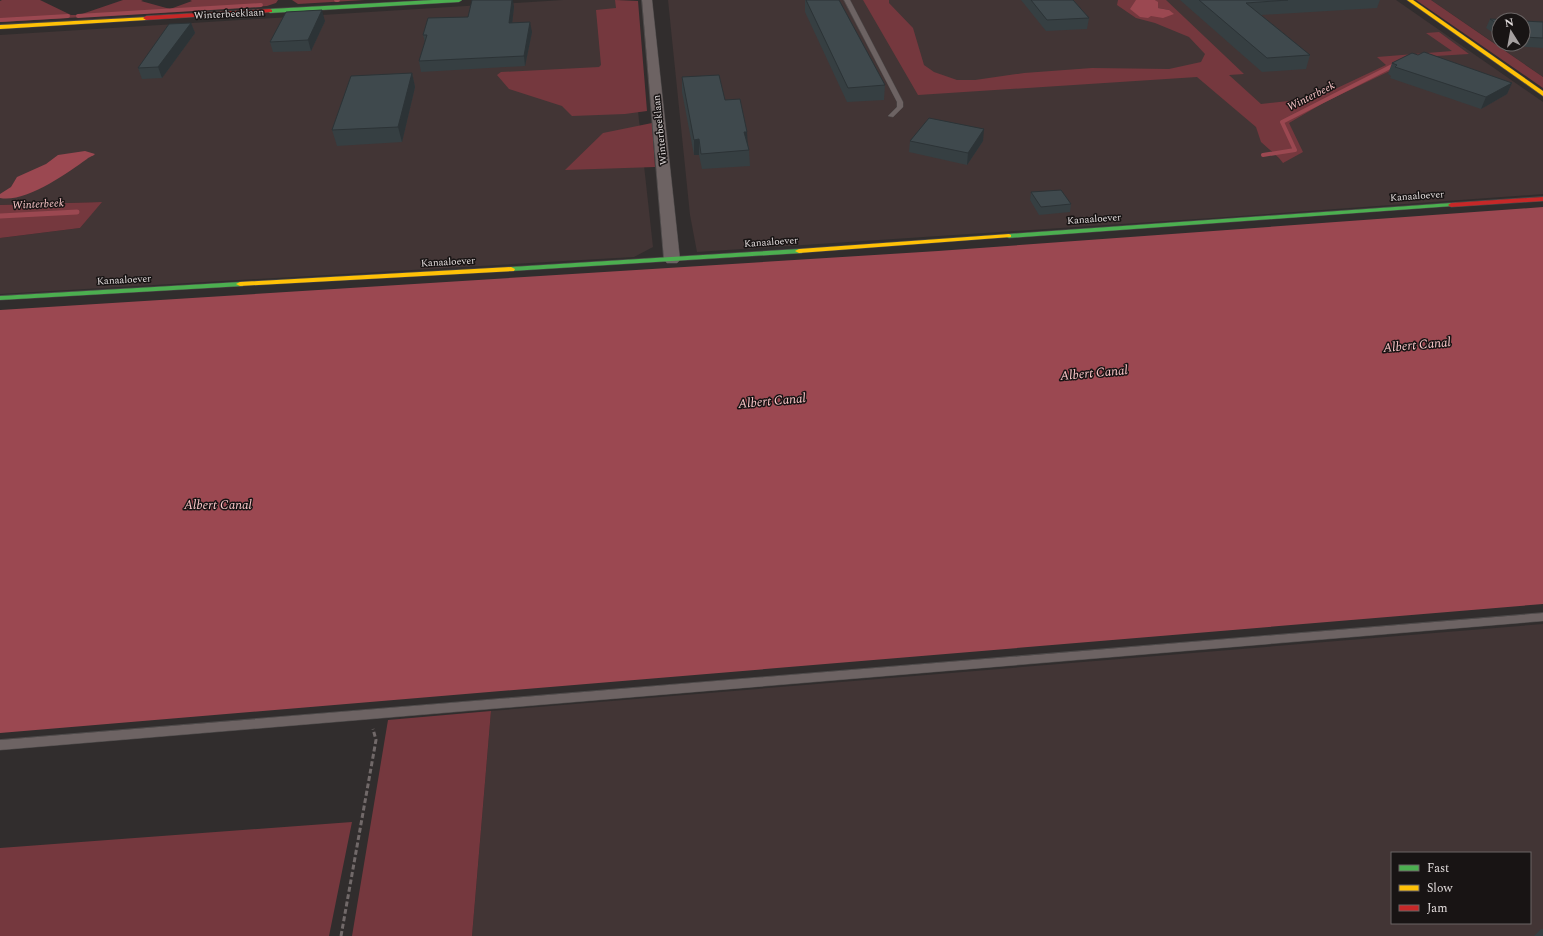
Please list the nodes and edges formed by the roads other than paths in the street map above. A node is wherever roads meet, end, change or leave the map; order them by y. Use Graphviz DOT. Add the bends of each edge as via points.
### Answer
graph roads {
  1 [pos="459,0"];
  2 [pos="647,0"];
  3 [pos="847,0"];
  4 [pos="1410,0"];
  5 [pos="0,27"];
  6 [pos="1543,94"];
  7 [pos="892,116"];
  8 [pos="1543,198"];
  9 [pos="672,260"];
  10 [pos="0,298"];
  11 [pos="1543,617"];
  12 [pos="0,745"];
  1 -- 5 [label="street, Winterbeeklaan"];
  2 -- 9 [label="street, Winterbeeklaan"];
  3 -- 7 [label="lane" via="900,102 900,107"];
  4 -- 6 [label="street"];
  8 -- 9 [label="street, Kanaaloever"];
  9 -- 10 [label="street, Kanaaloever"];
  11 -- 12 [label="lane"];
}
